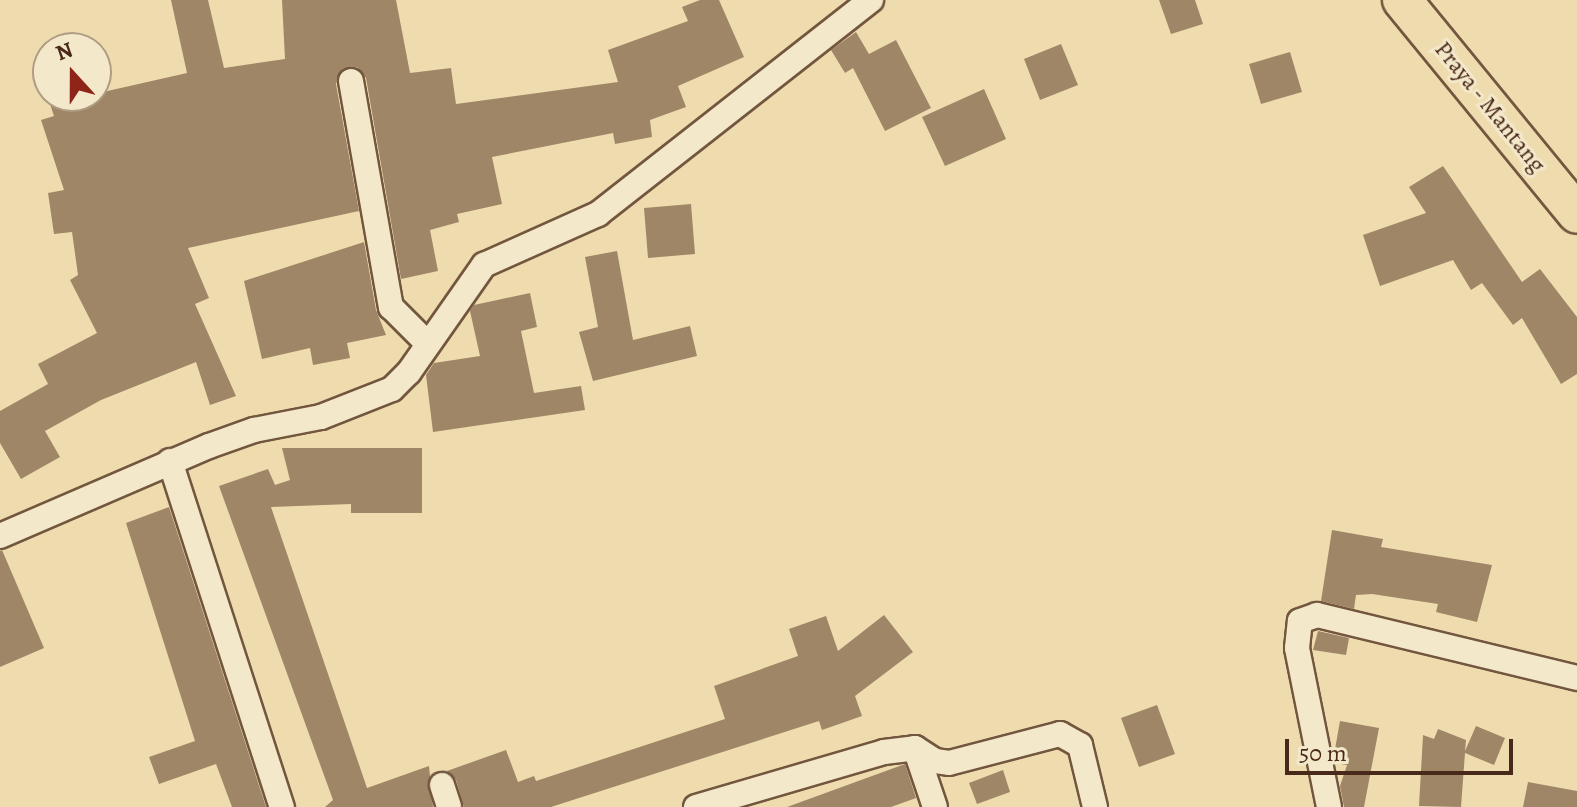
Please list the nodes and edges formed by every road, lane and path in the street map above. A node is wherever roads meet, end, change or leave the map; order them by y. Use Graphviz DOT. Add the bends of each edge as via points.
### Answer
graph roads {
  1 [pos="871,0"];
  2 [pos="1402,0"];
  3 [pos="351,81"];
  4 [pos="1577,214"];
  5 [pos="428,344"];
  6 [pos="170,461"];
  7 [pos="0,536"];
  8 [pos="1577,678"];
  9 [pos="915,748"];
  10 [pos="766,797"];
  11 [pos="282,807"];
  12 [pos="696,807"];
  13 [pos="935,807"];
  14 [pos="1095,807"];
  15 [pos="1329,807"];
  1 -- 5 [label="street" via="598,214 484,265"];
  2 -- 4 [label="main road, Praya - Mantang"];
  3 -- 5 [label="street" via="391,307"];
  5 -- 6 [label="street" via="409,372 369,401 254,430"];
  6 -- 7 [label="street"];
  6 -- 11 [label="street"];
  8 -- 15 [label="street" via="1317,615 1300,621 1297,648"];
  9 -- 10 [label="street" via="863,757"];
  9 -- 13 [label="street"];
  9 -- 14 [label="street" via="949,763 1043,736 1068,735 1080,745"];
  10 -- 12 [label="street"];
}
